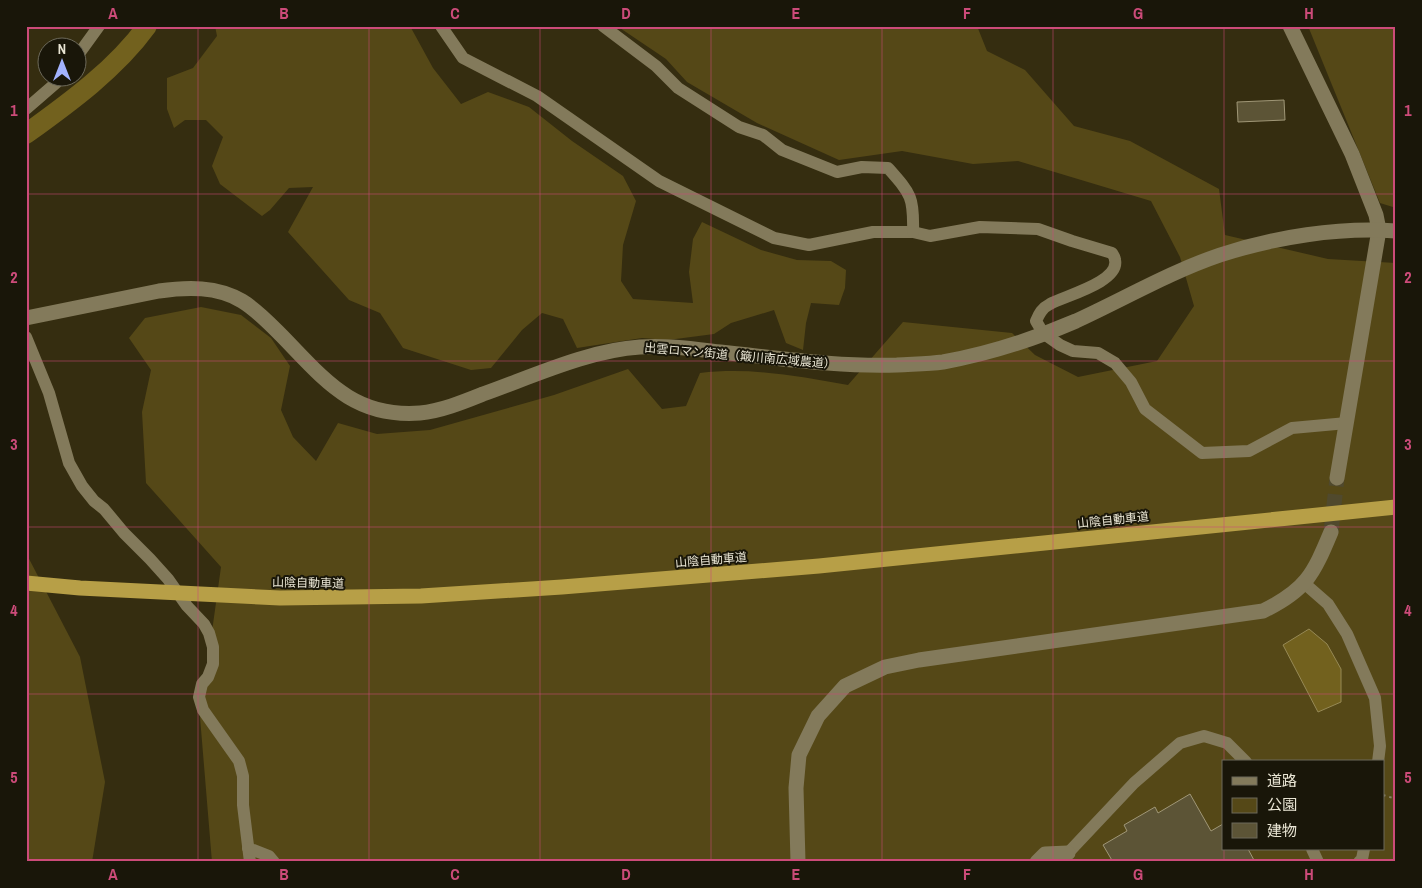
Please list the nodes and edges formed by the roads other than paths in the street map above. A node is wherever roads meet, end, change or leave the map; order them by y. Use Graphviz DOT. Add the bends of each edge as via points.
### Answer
graph roads {
  1 [pos="99,26"];
  2 [pos="441,26"];
  3 [pos="603,26"];
  4 [pos="1290,26"];
  5 [pos="88,41"];
  6 [pos="50,88"];
  7 [pos="26,109"];
  8 [pos="1379,230"];
  9 [pos="1396,231"];
  10 [pos="913,232"];
  11 [pos="26,318"];
  12 [pos="1043,333"];
  13 [pos="26,337"];
  14 [pos="1347,422"];
  15 [pos="1336,478"];
  16 [pos="1396,499"];
  17 [pos="1396,507"];
  18 [pos="1331,532"];
  19 [pos="26,576"];
  20 [pos="26,583"];
  21 [pos="1304,583"];
  22 [pos="80,585"];
  23 [pos="280,594"];
  24 [pos="1244,760"];
  25 [pos="1378,760"];
  26 [pos="248,848"];
  27 [pos="1312,850"];
  28 [pos="1364,850"];
  29 [pos="1068,853"];
  30 [pos="250,862"];
  31 [pos="274,862"];
  32 [pos="798,862"];
  33 [pos="1037,862"];
  34 [pos="1318,862"];
  35 [pos="1359,862"];
  1 -- 5 [label="street"];
  2 -- 10 [label="street" via="462,58 537,96 659,181 774,238 809,245 873,232"];
  3 -- 10 [label="street" via="656,66 678,88 739,127 763,135 782,150 837,172 862,167 888,168 908,190 914,210"];
  4 -- 8 [label="street" via="1352,154"];
  6 -- 7 [label="street"];
  8 -- 9 [label="street, 出雲ロマン街道（簸川南広域農道）"];
  8 -- 12 [label="street, 出雲ロマン街道（簸川南広域農道）" via="1306,235 1220,255"];
  8 -- 14 [label="street"];
  10 -- 12 [label="street" via="930,236 980,227 1038,229 1112,253 1116,260 1114,268 1103,279 1087,290 1041,310 1036,321"];
  11 -- 12 [label="street, 出雲ロマン街道（簸川南広域農道）" via="159,291 202,288 242,301 269,323 326,382 348,398 386,412 422,413 454,405 592,355 643,346 872,366 942,362"];
  12 -- 14 [label="street" via="1060,346 1073,351 1098,353 1116,363 1131,382 1145,409 1202,454 1249,451 1292,428"];
  13 -- 26 [label="street" via="49,392 69,463 82,486 162,572 209,633 213,664 199,697 203,710 239,761 244,776 243,805"];
  14 -- 15 [label="street"];
  16 -- 23 [label="highway, 山陰自動車道" via="818,558 564,579"];
  17 -- 23 [label="highway, 山陰自動車道" via="819,566 562,588 421,596"];
  18 -- 21 [label="street" via="1318,564"];
  19 -- 22 [label="highway, 山陰自動車道"];
  20 -- 22 [label="highway, 山陰自動車道"];
  21 -- 25 [label="street" via="1328,604 1347,634 1375,698"];
  21 -- 32 [label="street" via="1286,599 1263,611 910,662 885,667 845,686 818,716 799,755 796,788"];
  22 -- 23 [label="highway, 山陰自動車道"];
  24 -- 29 [label="street" via="1228,744 1204,736 1180,743 1134,783"];
  26 -- 30 [label="street"];
  26 -- 31 [label="street" via="269,856"];
  27 -- 34 [label="street"];
  28 -- 35 [label="street"];
  29 -- 33 [label="street" via="1046,854"];
}
